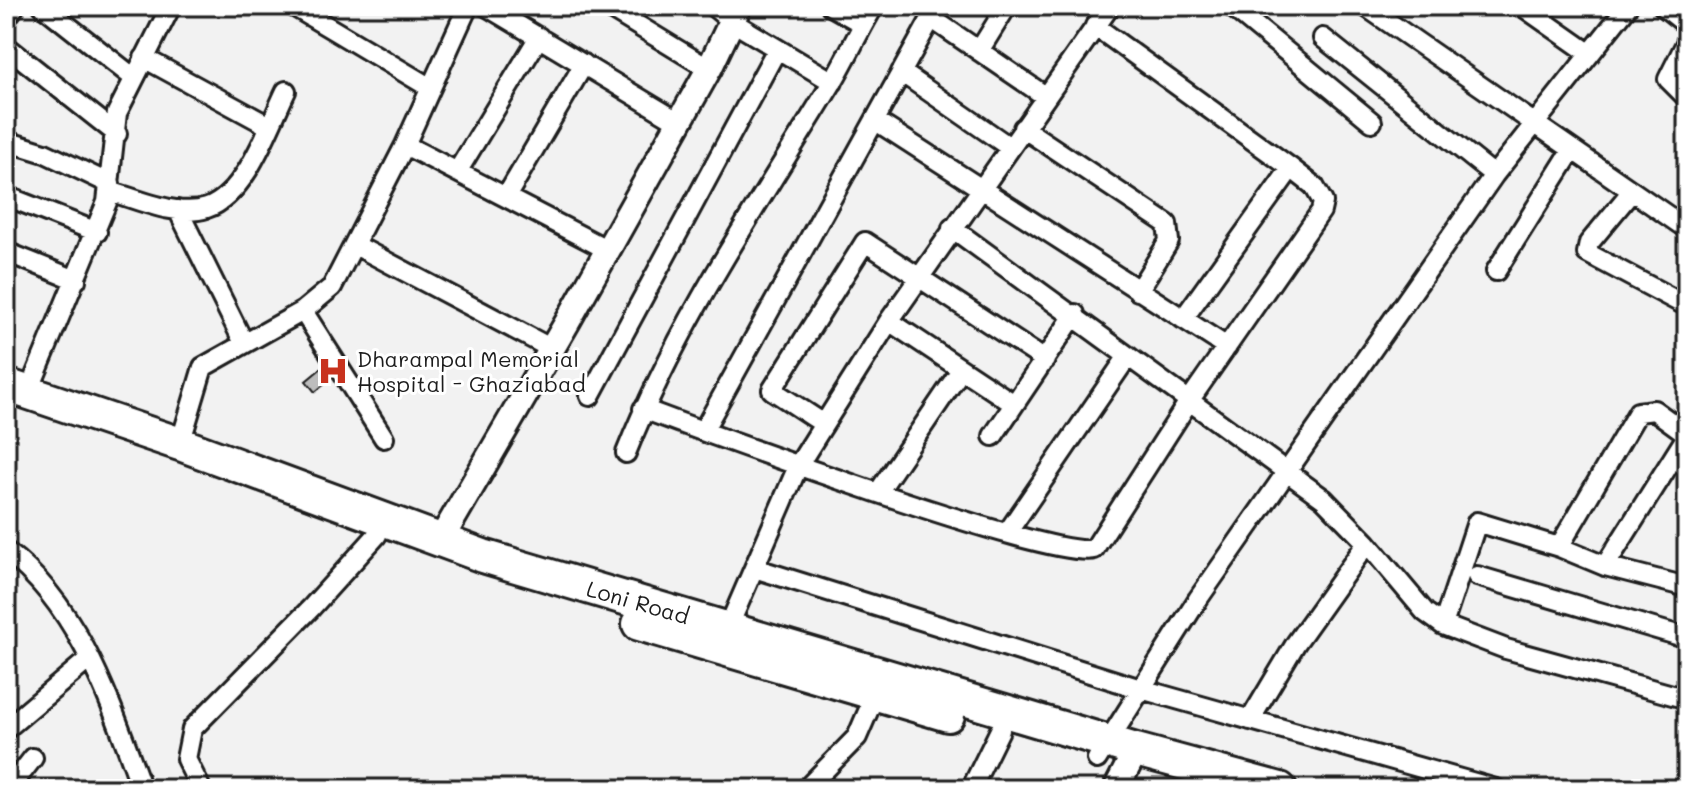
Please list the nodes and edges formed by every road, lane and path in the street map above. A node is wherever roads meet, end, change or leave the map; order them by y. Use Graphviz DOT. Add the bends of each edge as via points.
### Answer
graph roads {
  1 [pos="15,6"];
  2 [pos="43,6"];
  3 [pos="171,6"];
  4 [pos="293,6"];
  5 [pos="468,6"];
  6 [pos="486,6"];
  7 [pos="606,6"];
  8 [pos="831,6"];
  9 [pos="874,6"];
  10 [pos="1007,6"];
  11 [pos="1110,6"];
  12 [pos="1231,6"];
  13 [pos="1365,6"];
  14 [pos="1522,6"];
  15 [pos="1628,6"];
  16 [pos="1663,6"];
  17 [pos="728,11"];
  18 [pos="935,12"];
  19 [pos="6,19"];
  20 [pos="863,24"];
  21 [pos="1687,25"];
  22 [pos="1095,26"];
  23 [pos="539,37"];
  24 [pos="1323,38"];
  25 [pos="1687,41"];
  26 [pos="6,46"];
  27 [pos="777,49"];
  28 [pos="979,51"];
  29 [pos="1589,53"];
  30 [pos="144,58"];
  31 [pos="584,64"];
  32 [pos="709,69"];
  33 [pos="901,72"];
  34 [pos="134,78"];
  35 [pos="833,82"];
  36 [pos="429,87"];
  37 [pos="286,91"];
  38 [pos="1045,96"];
  39 [pos="1687,98"];
  40 [pos="876,121"];
  41 [pos="679,122"];
  42 [pos="1372,122"];
  43 [pos="1533,124"];
  44 [pos="269,126"];
  45 [pos="1023,128"];
  46 [pos="117,134"];
  47 [pos="6,141"];
  48 [pos="405,145"];
  49 [pos="1008,146"];
  50 [pos="1572,150"];
  51 [pos="1291,168"];
  52 [pos="457,172"];
  53 [pos="1494,175"];
  54 [pos="109,187"];
  55 [pos="979,189"];
  56 [pos="1632,191"];
  57 [pos="6,196"];
  58 [pos="506,197"];
  59 [pos="178,210"];
  60 [pos="952,228"];
  61 [pos="1687,229"];
  62 [pos="97,232"];
  63 [pos="355,245"];
  64 [pos="608,250"];
  65 [pos="6,252"];
  66 [pos="1496,271"];
  67 [pos="919,277"];
  68 [pos="76,280"];
  69 [pos="1138,291"];
  70 [pos="1681,303"];
  71 [pos="303,311"];
  72 [pos="1075,314"];
  73 [pos="1183,319"];
  74 [pos="889,321"];
  75 [pos="244,343"];
  76 [pos="1227,347"];
  77 [pos="552,349"];
  78 [pos="1128,356"];
  79 [pos="1045,360"];
  80 [pos="961,370"];
  81 [pos="13,394"];
  82 [pos="590,396"];
  83 [pos="1189,401"];
  84 [pos="1014,404"];
  85 [pos="643,409"];
  86 [pos="824,424"];
  87 [pos="703,431"];
  88 [pos="1687,435"];
  89 [pos="993,436"];
  90 [pos="384,438"];
  91 [pos="180,444"];
  92 [pos="626,453"];
  93 [pos="799,464"];
  94 [pos="1287,470"];
  95 [pos="879,491"];
  96 [pos="1007,533"];
  97 [pos="377,535"];
  98 [pos="440,541"];
  99 [pos="1367,543"];
  100 [pos="1559,547"];
  101 [pos="6,551"];
  102 [pos="1605,566"];
  103 [pos="754,568"];
  104 [pos="1477,576"];
  105 [pos="1687,587"];
  106 [pos="1443,625"];
  107 [pos="728,628"];
  108 [pos="1687,638"];
  109 [pos="89,659"];
  110 [pos="880,684"];
  111 [pos="1141,689"];
  112 [pos="1683,695"];
  113 [pos="1250,720"];
  114 [pos="6,729"];
  115 [pos="1000,730"];
  116 [pos="33,758"];
  117 [pos="1117,761"];
  118 [pos="9,789"];
  119 [pos="142,789"];
  120 [pos="201,789"];
  121 [pos="806,789"];
  122 [pos="971,789"];
  123 [pos="1200,789"];
  124 [pos="1280,789"];
  125 [pos="1496,789"];
  1 -- 19 [label="street"];
  2 -- 34 [label="street"];
  3 -- 30 [label="street"];
  4 -- 36 [label="street"];
  5 -- 36 [label="street"];
  6 -- 23 [label="street"];
  7 -- 32 [label="street"];
  8 -- 20 [label="street"];
  9 -- 20 [label="street"];
  10 -- 28 [label="street"];
  11 -- 22 [label="street"];
  12 -- 42 [label="street"];
  13 -- 43 [label="street"];
  14 -- 29 [label="street"];
  15 -- 29 [label="street"];
  16 -- 21 [label="street"];
  17 -- 27 [label="street"];
  17 -- 32 [label="street"];
  18 -- 28 [label="street"];
  18 -- 33 [label="street"];
  20 -- 35 [label="street"];
  22 -- 38 [label="street"];
  22 -- 51 [label="street"];
  23 -- 31 [label="street"];
  23 -- 52 [label="street"];
  24 -- 53 [label="street"];
  25 -- 39 [label="street" via="1668,79"];
  26 -- 46 [label="street"];
  27 -- 35 [label="street"];
  27 -- 82 [label="street"];
  28 -- 38 [label="street"];
  29 -- 43 [label="street"];
  30 -- 34 [label="street"];
  30 -- 44 [label="street"];
  31 -- 41 [label="street"];
  31 -- 58 [label="street"];
  32 -- 41 [label="street"];
  33 -- 40 [label="street"];
  33 -- 49 [label="street"];
  34 -- 46 [label="street" via="117,113"];
  35 -- 85 [label="street" via="695,306"];
  36 -- 48 [label="street"];
  37 -- 44 [label="street"];
  38 -- 45 [label="street"];
  40 -- 55 [label="street"];
  40 -- 87 [label="street"];
  41 -- 64 [label="street"];
  43 -- 50 [label="street"];
  43 -- 53 [label="street"];
  44 -- 59 [label="street" via="237,187 205,209"];
  45 -- 49 [label="street"];
  45 -- 69 [label="street" via="1167,224 1169,241"];
  46 -- 54 [label="street"];
  47 -- 54 [label="street" via="45,153"];
  48 -- 52 [label="street"];
  48 -- 63 [label="street"];
  49 -- 55 [label="street"];
  50 -- 56 [label="street"];
  50 -- 66 [label="street"];
  51 -- 73 [label="street"];
  51 -- 76 [label="street" via="1319,193 1321,211"];
  52 -- 58 [label="street"];
  53 -- 94 [label="street"];
  54 -- 59 [label="street"];
  54 -- 62 [label="street"];
  55 -- 60 [label="street"];
  55 -- 69 [label="street"];
  56 -- 61 [label="street"];
  56 -- 70 [label="street" via="1589,243 1587,253"];
  57 -- 62 [label="street"];
  58 -- 64 [label="street"];
  59 -- 75 [label="street"];
  60 -- 67 [label="street"];
  60 -- 72 [label="street"];
  62 -- 68 [label="street"];
  63 -- 71 [label="street" via="332,287"];
  63 -- 77 [label="street"];
  64 -- 77 [label="street"];
  65 -- 68 [label="street"];
  67 -- 74 [label="street"];
  67 -- 79 [label="street"];
  67 -- 86 [label="street" via="865,242 772,390"];
  68 -- 81 [label="street"];
  69 -- 73 [label="street"];
  71 -- 75 [label="street"];
  71 -- 90 [label="street"];
  72 -- 78 [label="street"];
  72 -- 79 [label="street"];
  73 -- 76 [label="street"];
  74 -- 80 [label="street"];
  74 -- 86 [label="street"];
  75 -- 91 [label="street" via="203,367"];
  76 -- 83 [label="street"];
  77 -- 98 [label="street"];
  78 -- 83 [label="street"];
  78 -- 96 [label="street"];
  79 -- 84 [label="street"];
  80 -- 84 [label="street"];
  80 -- 95 [label="street"];
  81 -- 91 [label="highway, Loni Road"];
  81 -- 97 [label="highway, Loni Road"];
  83 -- 94 [label="street"];
  83 -- 96 [label="street" via="1094,549 1074,552"];
  84 -- 89 [label="street"];
  85 -- 87 [label="street"];
  85 -- 92 [label="street"];
  86 -- 93 [label="street"];
  87 -- 93 [label="street"];
  88 -- 100 [label="street" via="1654,410 1638,412"];
  88 -- 102 [label="street"];
  91 -- 98 [label="highway, Loni Road"];
  93 -- 95 [label="street"];
  93 -- 103 [label="street"];
  94 -- 99 [label="street" via="1339,512"];
  94 -- 111 [label="street"];
  95 -- 96 [label="street"];
  97 -- 110 [label="highway, Loni Road" via="715,649"];
  97 -- 120 [label="street" via="192,729 186,759"];
  98 -- 107 [label="highway, Loni Road"];
  99 -- 106 [label="street" via="1425,612"];
  99 -- 113 [label="street" via="1296,643"];
  100 -- 102 [label="street"];
  100 -- 106 [label="street" via="1477,522"];
  101 -- 109 [label="street" via="32,571 73,624"];
  102 -- 105 [label="street"];
  103 -- 107 [label="street"];
  103 -- 111 [label="street"];
  104 -- 108 [label="street"];
  106 -- 112 [label="street" via="1506,649"];
  107 -- 110 [label="highway, Loni Road"];
  109 -- 114 [label="street"];
  109 -- 119 [label="street"];
  110 -- 115 [label="highway, Loni Road"];
  110 -- 117 [label="highway, Loni Road"];
  110 -- 121 [label="street" via="849,749"];
  111 -- 113 [label="street"];
  111 -- 117 [label="street"];
  113 -- 125 [label="street"];
  115 -- 117 [label="highway, Loni Road"];
  115 -- 122 [label="street"];
  116 -- 118 [label="street"];
  117 -- 123 [label="highway, Loni Road"];
  117 -- 124 [label="highway, Loni Road"];
}
